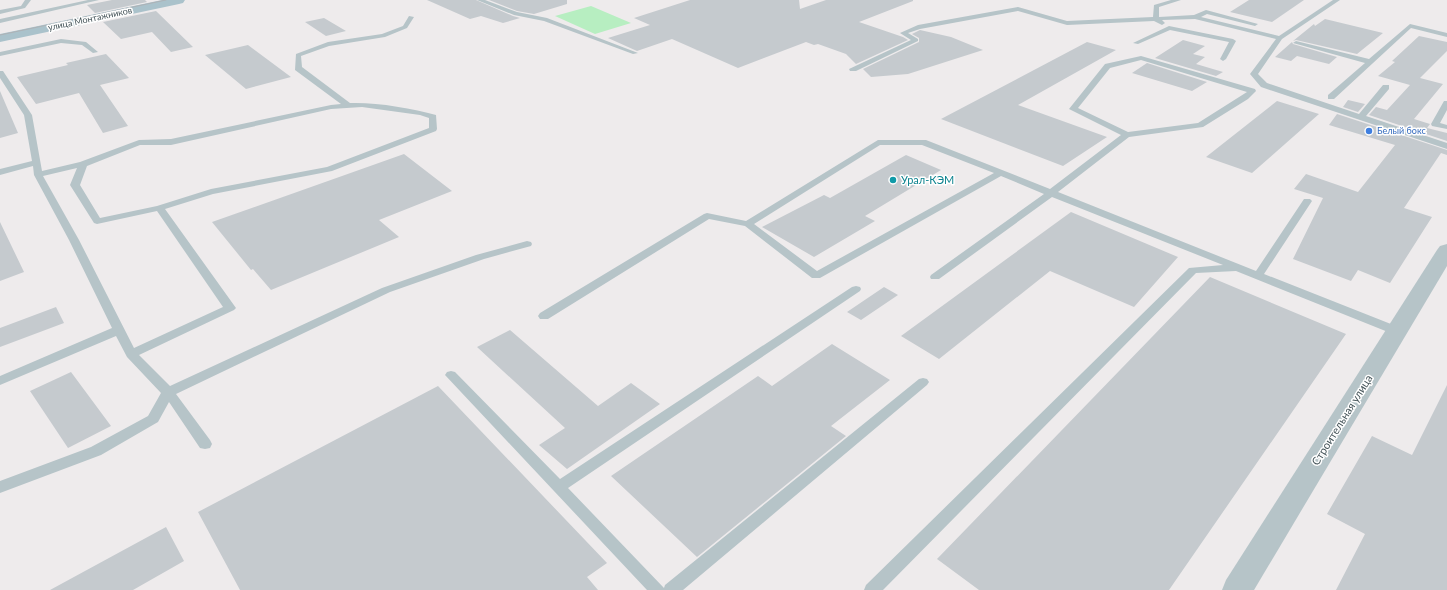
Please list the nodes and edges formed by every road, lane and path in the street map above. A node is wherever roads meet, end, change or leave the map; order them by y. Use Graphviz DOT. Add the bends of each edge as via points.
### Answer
graph roads {
  1 [pos="28,0"];
  2 [pos="96,0"];
  3 [pos="179,0"];
  4 [pos="480,0"];
  5 [pos="1178,0"];
  6 [pos="1337,0"];
  7 [pos="0,12"];
  8 [pos="411,16"];
  9 [pos="1195,17"];
  10 [pos="1156,19"];
  11 [pos="0,21"];
  12 [pos="1255,24"];
  13 [pos="1169,28"];
  14 [pos="1447,36"];
  15 [pos="0,38"];
  16 [pos="1280,38"];
  17 [pos="1136,43"];
  18 [pos="1296,43"];
  19 [pos="95,52"];
  20 [pos="635,53"];
  21 [pos="0,54"];
  22 [pos="1223,59"];
  23 [pos="1371,62"];
  24 [pos="853,69"];
  25 [pos="0,73"];
  26 [pos="1386,86"];
  27 [pos="1331,97"];
  28 [pos="1447,103"];
  29 [pos="349,106"];
  30 [pos="1361,117"];
  31 [pos="1447,128"];
  32 [pos="1127,134"];
  33 [pos="1447,146"];
  34 [pos="37,162"];
  35 [pos="82,164"];
  36 [pos="0,172"];
  37 [pos="1001,173"];
  38 [pos="38,175"];
  39 [pos="1051,193"];
  40 [pos="1307,201"];
  41 [pos="158,208"];
  42 [pos="748,224"];
  43 [pos="527,244"];
  44 [pos="1447,250"];
  45 [pos="1238,268"];
  46 [pos="1258,276"];
  47 [pos="935,277"];
  48 [pos="856,289"];
  49 [pos="544,316"];
  50 [pos="119,330"];
  51 [pos="1397,332"];
  52 [pos="131,354"];
  53 [pos="451,375"];
  54 [pos="0,381"];
  55 [pos="923,382"];
  56 [pos="168,392"];
  57 [pos="205,444"];
  58 [pos="0,487"];
  59 [pos="559,488"];
  60 [pos="657,590"];
  61 [pos="671,590"];
  62 [pos="872,590"];
  63 [pos="1237,590"];
  1 -- 7 [label="lane" via="23,7"];
  2 -- 11 [label="lane"];
  3 -- 15 [label="main road, улица Монтажников"];
  4 -- 20 [label="lane" via="516,14 545,19"];
  5 -- 10 [label="lane" via="1156,6"];
  6 -- 16 [label="lane"];
  8 -- 29 [label="lane" via="404,27 383,36 328,44 298,55 298,68"];
  9 -- 10 [label="lane"];
  9 -- 12 [label="lane" via="1206,12"];
  9 -- 16 [label="lane"];
  10 -- 13 [label="lane"];
  10 -- 24 [label="lane" via="1067,23 1018,9 913,29 903,33 916,40"];
  13 -- 17 [label="lane"];
  13 -- 22 [label="lane" via="1233,41"];
  14 -- 23 [label="lane" via="1410,26"];
  16 -- 30 [label="lane" via="1254,74 1264,85"];
  18 -- 23 [label="lane"];
  19 -- 21 [label="lane" via="84,43 61,41"];
  23 -- 27 [label="lane"];
  25 -- 34 [label="lane" via="28,116"];
  26 -- 30 [label="lane"];
  28 -- 31 [label="lane" via="1435,124"];
  29 -- 35 [label="lane" via="331,107 171,142 139,143"];
  29 -- 41 [label="lane" via="362,105 421,113 434,117 433,129 329,169 212,192"];
  30 -- 33 [label="lane"];
  32 -- 32 [label="lane" via="1200,125 1252,91 1141,58 1108,66 1073,109"];
  32 -- 39 [label="lane"];
  34 -- 36 [label="lane"];
  34 -- 38 [label="lane"];
  35 -- 38 [label="lane"];
  35 -- 41 [label="lane" via="75,185 97,221"];
  37 -- 39 [label="lane"];
  37 -- 42 [label="lane" via="923,142 878,143"];
  37 -- 42 [label="lane" via="816,276"];
  38 -- 50 [label="lane"];
  39 -- 45 [label="lane"];
  39 -- 47 [label="lane"];
  40 -- 46 [label="lane"];
  41 -- 52 [label="lane" via="230,308"];
  42 -- 49 [label="lane" via="707,216"];
  43 -- 56 [label="lane" via="386,290"];
  44 -- 51 [label="street, Строительная улица"];
  45 -- 46 [label="lane"];
  45 -- 62 [label="lane" via="1193,270"];
  46 -- 51 [label="lane"];
  48 -- 59 [label="lane"];
  50 -- 52 [label="lane"];
  50 -- 54 [label="lane"];
  51 -- 63 [label="street, Строительная улица"];
  52 -- 56 [label="lane"];
  53 -- 59 [label="lane"];
  55 -- 61 [label="lane"];
  56 -- 57 [label="lane"];
  56 -- 58 [label="lane" via="153,419 96,451"];
  59 -- 60 [label="lane"];
}
